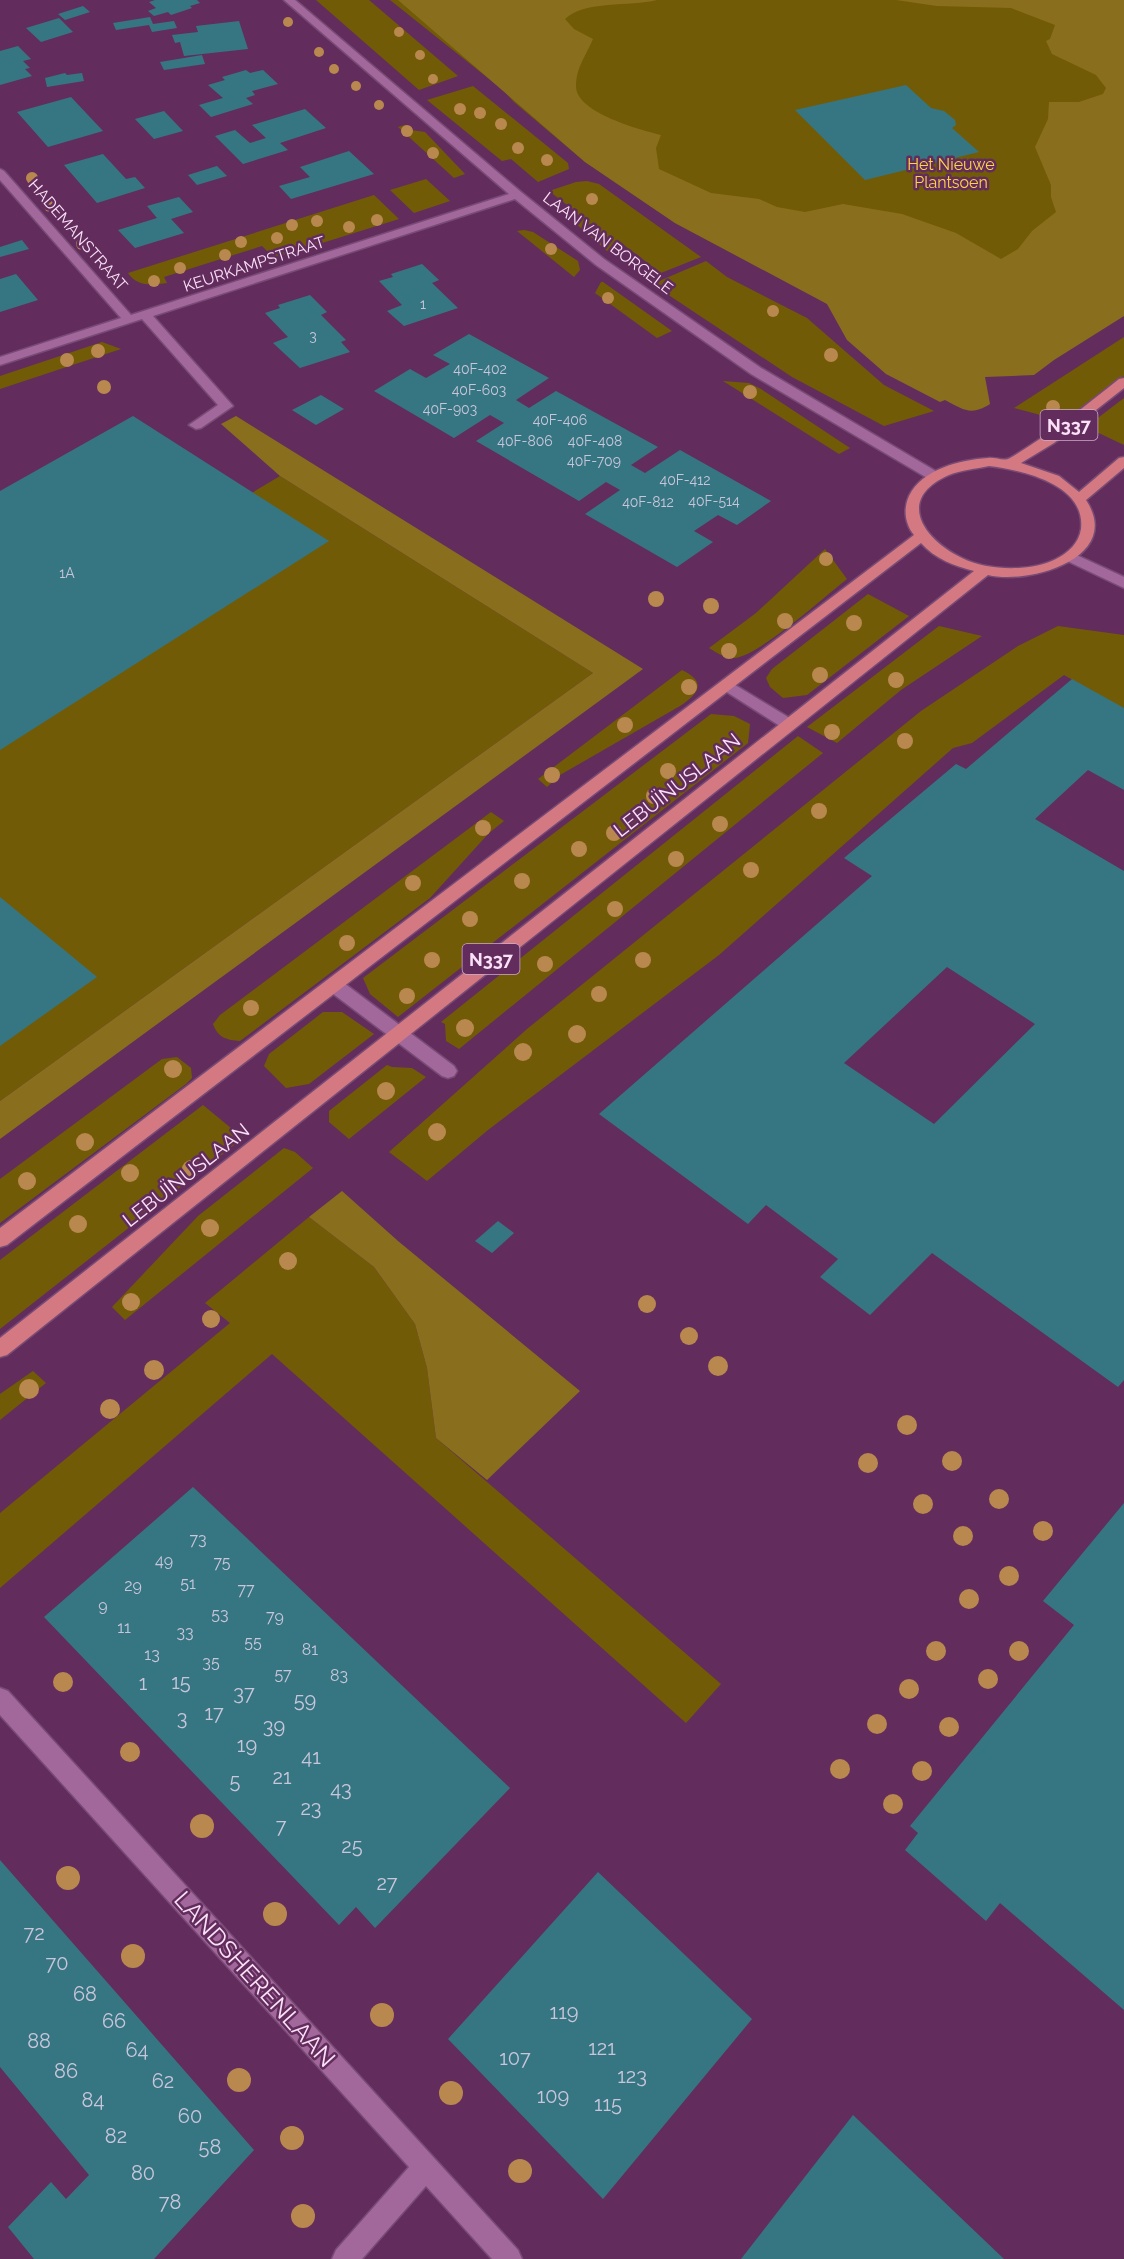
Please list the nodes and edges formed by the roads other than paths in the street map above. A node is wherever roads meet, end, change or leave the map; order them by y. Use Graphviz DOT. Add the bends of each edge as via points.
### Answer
graph roads {
  1 [pos="289,0"];
  2 [pos="0,173"];
  3 [pos="517,195"];
  4 [pos="146,316"];
  5 [pos="129,320"];
  6 [pos="0,361"];
  7 [pos="1124,382"];
  8 [pos="196,425"];
  9 [pos="1124,461"];
  10 [pos="1010,464"];
  11 [pos="934,476"];
  12 [pos="1079,498"];
  13 [pos="920,537"];
  14 [pos="1070,557"];
  15 [pos="984,571"];
  16 [pos="1124,583"];
  17 [pos="727,685"];
  18 [pos="788,724"];
  19 [pos="334,985"];
  20 [pos="398,1034"];
  21 [pos="448,1071"];
  22 [pos="0,1239"];
  23 [pos="0,1348"];
  24 [pos="0,1699"];
  25 [pos="426,2167"];
  26 [pos="345,2259"];
  27 [pos="509,2259"];
  1 -- 3 [label="street, LAAN VAN BORGELE"];
  2 -- 5 [label="street, HADEMANSTRAAT"];
  3 -- 4 [label="street, KEURKAMPSTRAAT"];
  3 -- 11 [label="street, LAAN VAN BORGELE" via="600,262 756,371"];
  4 -- 5 [label="street, KEURKAMPSTRAAT"];
  4 -- 8 [label="street" via="226,406"];
  5 -- 6 [label="street, KEURKAMPSTRAAT"];
  7 -- 10 [label="main road, N337" via="1050,440"];
  9 -- 12 [label="main road"];
  10 -- 11 [label="main road" via="969,464"];
  10 -- 12 [label="main road" via="1043,473"];
  11 -- 13 [label="main road" via="916,493 911,504"];
  12 -- 14 [label="main road" via="1089,523 1081,547"];
  13 -- 15 [label="main road" via="940,555"];
  13 -- 17 [label="main road"];
  14 -- 15 [label="main road" via="1041,570"];
  14 -- 16 [label="street"];
  15 -- 18 [label="main road, LEBUÏNUSLAAN / N337"];
  17 -- 18 [label="street"];
  17 -- 19 [label="main road"];
  18 -- 20 [label="main road, LEBUÏNUSLAAN / N337"];
  19 -- 20 [label="street"];
  19 -- 22 [label="main road"];
  20 -- 21 [label="street"];
  20 -- 23 [label="main road, LEBUÏNUSLAAN / N337"];
  24 -- 25 [label="street, LANDSHERENLAAN"];
  25 -- 26 [label="street"];
  25 -- 27 [label="street, LANDSHERENLAAN"];
}
